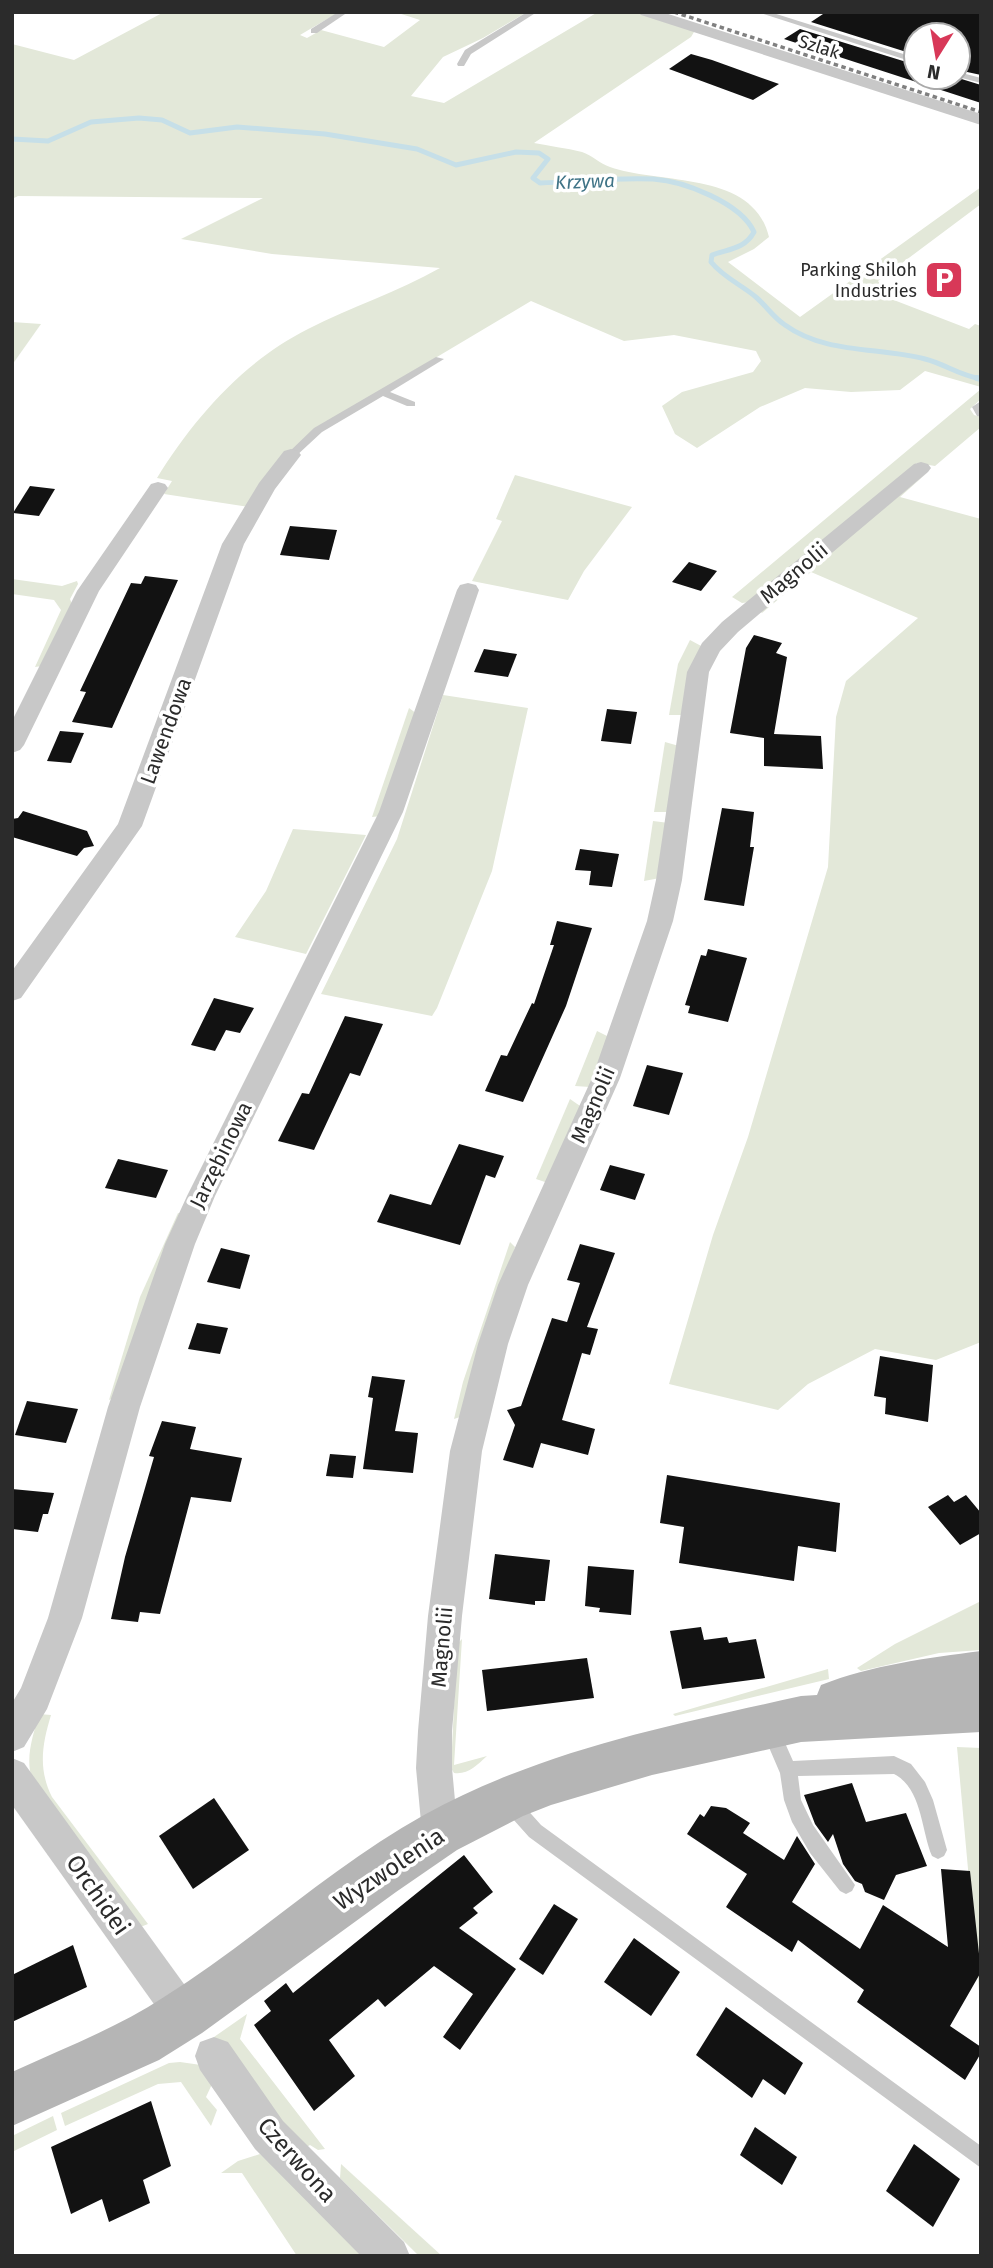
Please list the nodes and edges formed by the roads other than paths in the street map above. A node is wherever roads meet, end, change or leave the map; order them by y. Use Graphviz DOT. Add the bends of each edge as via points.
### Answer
graph roads {
  1 [pos="344,12"];
  2 [pos="533,12"];
  3 [pos="646,12"];
  4 [pos="761,12"];
  5 [pos="314,31"];
  6 [pos="902,57"];
  7 [pos="461,64"];
  8 [pos="981,120"];
  9 [pos="439,359"];
  10 [pos="383,392"];
  11 [pos="411,404"];
  12 [pos="981,404"];
  13 [pos="981,414"];
  14 [pos="291,455"];
  15 [pos="921,468"];
  16 [pos="158,488"];
  17 [pos="468,590"];
  18 [pos="12,745"];
  19 [pos="12,991"];
  20 [pos="981,1673"];
  21 [pos="981,1709"];
  22 [pos="785,1723"];
  23 [pos="12,1735"];
  24 [pos="789,1770"];
  25 [pos="12,1775"];
  26 [pos="506,1799"];
  27 [pos="440,1833"];
  28 [pos="938,1850"];
  29 [pos="846,1885"];
  30 [pos="184,2015"];
  31 [pos="214,2056"];
  32 [pos="12,2099"];
  33 [pos="981,2158"];
  34 [pos="390,2256"];
  1 -- 5 [label="lane"];
  2 -- 7 [label="lane" via="468,52"];
  3 -- 8 [label="street, Szlak"];
  4 -- 6 [label="lane"];
  9 -- 10 [label="lane"];
  10 -- 11 [label="lane"];
  10 -- 14 [label="lane" via="318,430"];
  12 -- 13 [label="lane" via="977,407"];
  14 -- 19 [label="street, Lawendowa" via="233,544 130,826"];
  15 -- 27 [label="street, Magnolii" via="730,627 710,648 698,673 660,921 606,1078 513,1285 492,1344 469,1438 435,1731"];
  16 -- 18 [label="street" via="88,591"];
  17 -- 23 [label="street, Jarzębinowa" via="391,811 180,1244 107,1463 65,1618 35,1697"];
  20 -- 22 [label="street, Wyzwolenia" via="853,1696"];
  21 -- 22 [label="street, Wyzwolenia"];
  22 -- 24 [label="lane" via="778,1752"];
  22 -- 26 [label="street, Wyzwolenia" via="652,1752"];
  24 -- 28 [label="lane" via="905,1768 917,1782"];
  24 -- 29 [label="lane" via="789,1788 814,1847"];
  25 -- 30 [label="street, Orchidei"];
  26 -- 27 [label="street, Wyzwolenia"];
  26 -- 33 [label="lane" via="535,1831"];
  27 -- 30 [label="street, Wyzwolenia"];
  30 -- 32 [label="street, Wyzwolenia" via="130,2046"];
  31 -- 34 [label="street, Czerwona" via="269,2135"];
}
